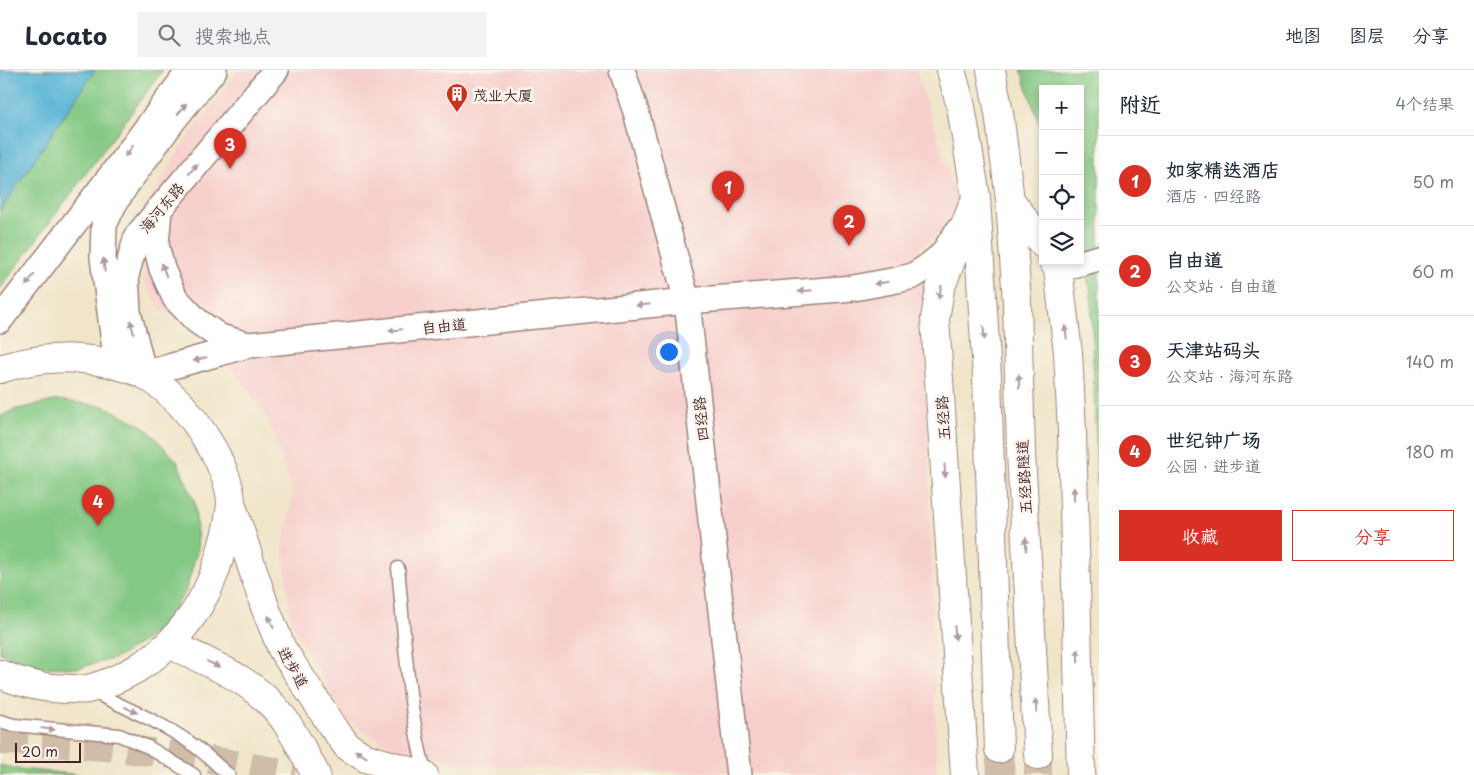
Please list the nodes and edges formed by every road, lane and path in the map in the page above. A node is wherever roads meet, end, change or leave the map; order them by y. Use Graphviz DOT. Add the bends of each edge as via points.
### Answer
graph roads {
  1 [pos="190,70"];
  2 [pos="214,70"];
  3 [pos="276,70"];
  4 [pos="622,70"];
  5 [pos="951,70"];
  6 [pos="991,70"];
  7 [pos="976,197"];
  8 [pos="1010,200"];
  9 [pos="159,209"];
  10 [pos="1039,239"];
  11 [pos="1099,258"];
  12 [pos="1084,260"];
  13 [pos="1055,265"];
  14 [pos="687,301"];
  15 [pos="0,320"];
  16 [pos="248,345"];
  17 [pos="117,365"];
  18 [pos="0,369"];
  19 [pos="144,374"];
  20 [pos="231,501"];
  21 [pos="398,568"];
  22 [pos="169,644"];
  23 [pos="0,674"];
  24 [pos="87,689"];
  25 [pos="0,721"];
  26 [pos="1000,749"];
  27 [pos="1038,755"];
  28 [pos="194,775"];
  29 [pos="229,775"];
  30 [pos="316,775"];
  31 [pos="425,775"];
  32 [pos="739,775"];
  33 [pos="965,775"];
  34 [pos="1081,775"];
  1 -- 15 [label="street, one-way"];
  17 -- 2 [label="street, one-way" via="103,258 104,225 126,185"];
  9 -- 3 [label="street, 海河东路, one-way"];
  4 -- 14 [label="street, 四经路"];
  5 -- 7 [label="main road" via="961,107"];
  6 -- 8 [label="main road"];
  7 -- 14 [label="street, 自由道, one-way" via="942,255 913,276 854,288"];
  7 -- 26 [label="main road, one-way" via="987,377"];
  7 -- 33 [label="main road, 五经路, one-way" via="940,289 935,319"];
  8 -- 10 [label="main road"];
  27 -- 8 [label="main road, 五经路隧道, one-way"];
  16 -- 9 [label="street, one-way" via="220,337 197,321 175,298 162,269 156,244"];
  19 -- 9 [label="street, 海河东路, one-way" via="128,312 126,275 137,236"];
  11 -- 12 [label="street"];
  34 -- 13 [label="main road, one-way" via="1068,353"];
  14 -- 16 [label="street, 自由道, one-way"];
  14 -- 32 [label="street, 四经路"];
  16 -- 19 [label="street, 自由道, one-way"];
  17 -- 18 [label="main road" via="66,358"];
  17 -- 19 [label="main road"];
  19 -- 20 [label="main road, 进步道" via="189,412 215,452"];
  20 -- 22 [label="main road" via="226,532 204,600"];
  31 -- 20 [label="main road, 进步道, one-way" via="366,758 347,746 333,727 282,649 264,607"];
  21 -- 31 [label="lane" via="413,718"];
  22 -- 24 [label="main road" via="142,665"];
  22 -- 30 [label="main road, one-way" via="232,674 255,689 287,724"];
  23 -- 24 [label="main road" via="20,683 52,690"];
  24 -- 29 [label="lane, one-way" via="177,734"];
  25 -- 28 [label="lane, one-way" via="119,735 148,747"];
}
